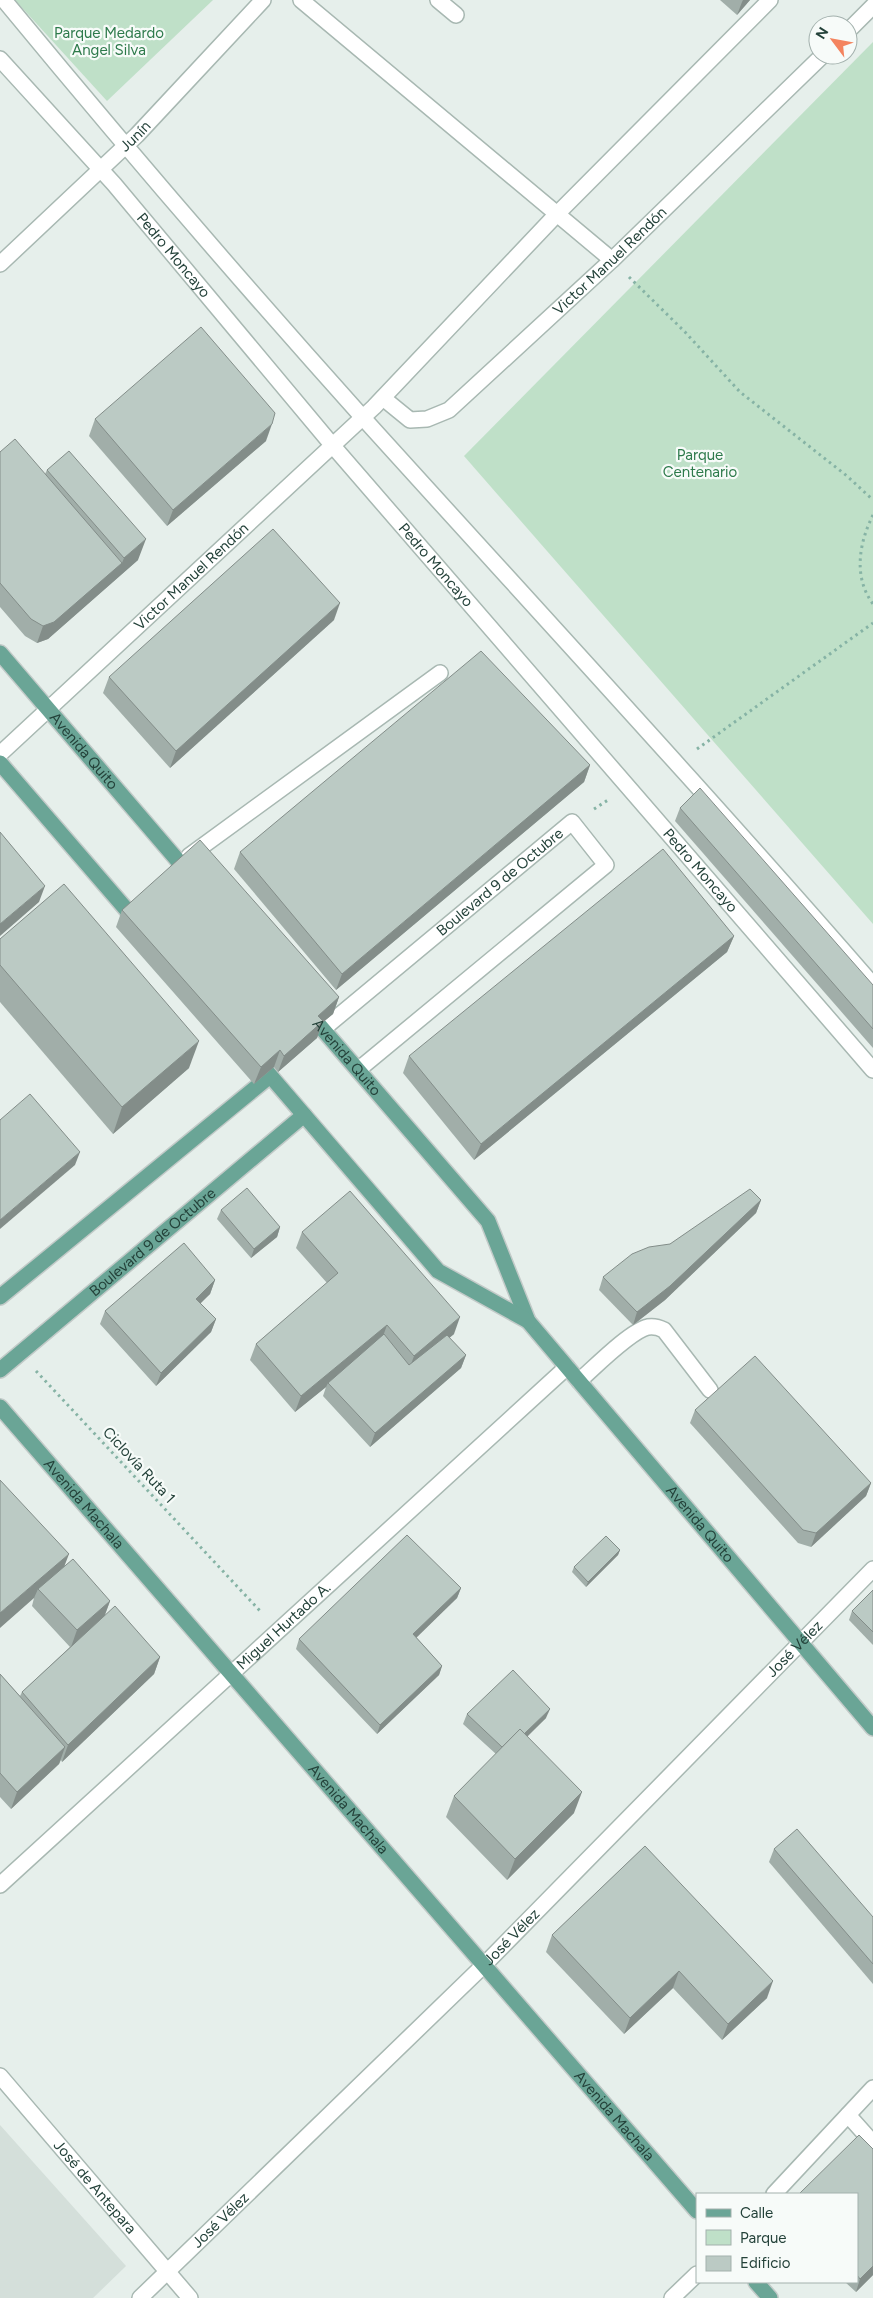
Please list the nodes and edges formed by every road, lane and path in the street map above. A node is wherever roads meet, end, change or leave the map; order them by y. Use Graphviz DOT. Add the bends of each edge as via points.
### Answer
graph roads {
  1 [pos="4,0"];
  2 [pos="263,0"];
  3 [pos="301,0"];
  4 [pos="438,0"];
  5 [pos="770,0"];
  6 [pos="873,6"];
  7 [pos="456,15"];
  8 [pos="858,20"];
  9 [pos="0,59"];
  10 [pos="813,65"];
  11 [pos="124,146"];
  12 [pos="101,170"];
  13 [pos="556,215"];
  14 [pos="612,260"];
  15 [pos="0,264"];
  16 [pos="383,398"];
  17 [pos="363,418"];
  18 [pos="333,446"];
  19 [pos="873,500"];
  20 [pos="873,515"];
  21 [pos="873,604"];
  22 [pos="873,623"];
  23 [pos="0,653"];
  24 [pos="440,673"];
  25 [pos="49,710"];
  26 [pos="0,754"];
  27 [pos="0,763"];
  28 [pos="677,764"];
  29 [pos="628,788"];
  30 [pos="572,822"];
  31 [pos="180,864"];
  32 [pos="200,886"];
  33 [pos="148,934"];
  34 [pos="873,985"];
  35 [pos="297,998"];
  36 [pos="323,1028"];
  37 [pos="244,1046"];
  38 [pos="358,1070"];
  39 [pos="873,1070"];
  40 [pos="270,1076"];
  41 [pos="304,1115"];
  42 [pos="0,1297"];
  43 [pos="528,1321"];
  44 [pos="20,1354"];
  45 [pos="567,1367"];
  46 [pos="0,1370"];
  47 [pos="579,1381"];
  48 [pos="710,1390"];
  49 [pos="0,1407"];
  50 [pos="873,1570"];
  51 [pos="262,1614"];
  52 [pos="800,1642"];
  53 [pos="231,1675"];
  54 [pos="873,1728"];
  55 [pos="0,1885"];
  56 [pos="484,1966"];
  57 [pos="0,2076"];
  58 [pos="873,2088"];
  59 [pos="848,2115"];
  60 [pos="873,2143"];
  61 [pos="775,2193"];
  62 [pos="696,2210"];
  63 [pos="167,2271"];
  64 [pos="696,2275"];
  65 [pos="757,2283"];
  66 [pos="140,2298"];
  67 [pos="190,2298"];
  68 [pos="672,2298"];
  69 [pos="770,2298"];
  1 -- 11 [label="street"];
  2 -- 11 [label="street, Junín"];
  3 -- 13 [label="street"];
  4 -- 7 [label="street"];
  5 -- 13 [label="street, Victor Manuel Rendón"];
  6 -- 8 [label="street"];
  9 -- 12 [label="street, Pedro Moncayo"];
  10 -- 14 [label="street, Victor Manuel Rendón"];
  11 -- 12 [label="street, Junín"];
  11 -- 17 [label="street"];
  12 -- 15 [label="street, Junín"];
  12 -- 18 [label="street, Pedro Moncayo"];
  13 -- 14 [label="street"];
  13 -- 16 [label="street, Victor Manuel Rendón"];
  14 -- 16 [label="street, Victor Manuel Rendón" via="449,410 427,419 410,420"];
  14 -- 19 [label="path" via="740,392"];
  16 -- 17 [label="street, Victor Manuel Rendón"];
  17 -- 18 [label="street, Victor Manuel Rendón"];
  17 -- 28 [label="street"];
  18 -- 25 [label="street, Victor Manuel Rendón"];
  18 -- 29 [label="street, Pedro Moncayo"];
  20 -- 21 [label="path" via="860,551 861,575"];
  22 -- 28 [label="path"];
  23 -- 25 [label="main road, Avenida Quito"];
  24 -- 31 [label="street"];
  25 -- 26 [label="street, Victor Manuel Rendón"];
  25 -- 31 [label="main road, Avenida Quito"];
  27 -- 33 [label="main road"];
  28 -- 34 [label="street"];
  29 -- 30 [label="path"];
  29 -- 39 [label="street, Pedro Moncayo"];
  30 -- 36 [label="street, Boulevard 9 de Octubre"];
  30 -- 38 [label="street, Boulevard 9 de Octubre" via="606,865"];
  31 -- 32 [label="main road, Avenida Quito"];
  35 -- 36 [label="main road, Avenida Quito"];
  36 -- 38 [label="main road, Avenida Quito"];
  37 -- 40 [label="main road, Avenida Quito"];
  38 -- 43 [label="main road, Avenida Quito" via="488,1222"];
  40 -- 41 [label="main road, Avenida Quito"];
  40 -- 42 [label="main road"];
  41 -- 43 [label="main road, Avenida Quito" via="438,1271"];
  41 -- 44 [label="main road, Boulevard 9 de Octubre"];
  43 -- 45 [label="main road, Avenida Quito"];
  44 -- 46 [label="main road, Boulevard 9 de Octubre"];
  44 -- 51 [label="path, Ciclovía Ruta 1"];
  45 -- 47 [label="main road, Avenida Quito"];
  45 -- 53 [label="street, Miguel Hurtado A."];
  47 -- 48 [label="street" via="627,1340 655,1326 664,1330"];
  47 -- 52 [label="main road, Avenida Quito"];
  49 -- 53 [label="main road, Avenida Machala"];
  50 -- 52 [label="street, José Vélez"];
  52 -- 54 [label="main road, Avenida Quito"];
  52 -- 56 [label="street, José Vélez"];
  53 -- 55 [label="street, Miguel Hurtado A."];
  53 -- 56 [label="main road, Avenida Machala"];
  56 -- 62 [label="main road, Avenida Machala"];
  56 -- 63 [label="street, José Vélez"];
  57 -- 63 [label="street, José de Antepara"];
  58 -- 59 [label="street"];
  59 -- 60 [label="street"];
  59 -- 61 [label="street"];
  63 -- 66 [label="street, José Vélez"];
  63 -- 67 [label="street, José de Antepara"];
  64 -- 68 [label="street"];
  65 -- 69 [label="main road"];
}
